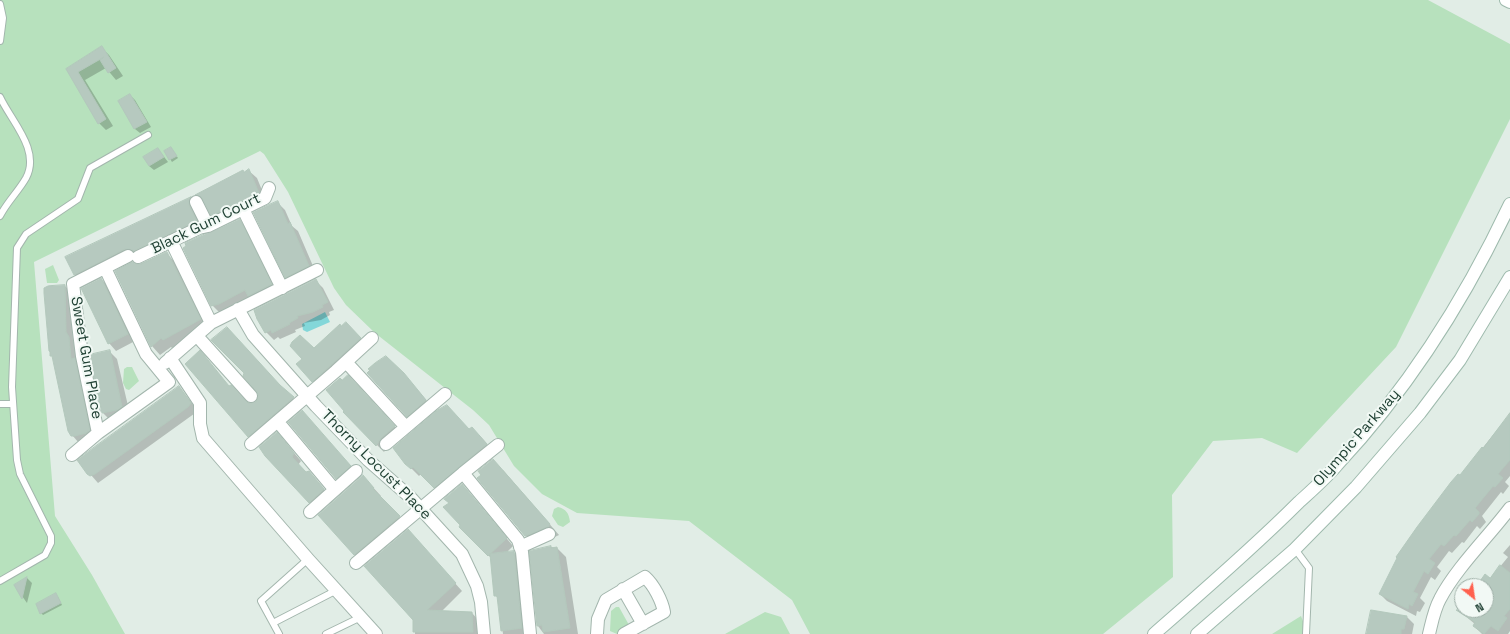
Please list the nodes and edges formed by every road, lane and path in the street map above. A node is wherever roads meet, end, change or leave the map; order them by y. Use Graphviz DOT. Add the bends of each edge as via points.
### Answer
graph roads {
  1 [pos="1506,0"];
  2 [pos="1510,2"];
  3 [pos="0,4"];
  4 [pos="0,41"];
  5 [pos="0,97"];
  6 [pos="148,136"];
  7 [pos="269,188"];
  8 [pos="196,202"];
  9 [pos="1510,204"];
  10 [pos="243,209"];
  11 [pos="0,216"];
  12 [pos="208,226"];
  13 [pos="171,241"];
  14 [pos="105,268"];
  15 [pos="317,270"];
  16 [pos="1510,277"];
  17 [pos="73,284"];
  18 [pos="282,288"];
  19 [pos="238,309"];
  20 [pos="211,323"];
  21 [pos="197,336"];
  22 [pos="372,338"];
  23 [pos="170,358"];
  24 [pos="346,362"];
  25 [pos="158,368"];
  26 [pos="311,392"];
  27 [pos="445,394"];
  28 [pos="251,396"];
  29 [pos="0,404"];
  30 [pos="13,404"];
  31 [pos="278,422"];
  32 [pos="406,427"];
  33 [pos="98,433"];
  34 [pos="252,444"];
  35 [pos="386,444"];
  36 [pos="498,445"];
  37 [pos="72,455"];
  38 [pos="356,471"];
  39 [pos="462,473"];
  40 [pos="335,490"];
  41 [pos="420,508"];
  42 [pos="1510,508"];
  43 [pos="310,512"];
  44 [pos="549,534"];
  45 [pos="520,547"];
  46 [pos="1295,549"];
  47 [pos="308,559"];
  48 [pos="356,563"];
  49 [pos="0,581"];
  50 [pos="623,589"];
  51 [pos="337,590"];
  52 [pos="361,617"];
  53 [pos="273,623"];
  54 [pos="643,624"];
  55 [pos="279,634"];
  56 [pos="326,634"];
  57 [pos="376,634"];
  58 [pos="484,634"];
  59 [pos="530,634"];
  60 [pos="598,634"];
  61 [pos="624,634"];
  62 [pos="1154,634"];
  63 [pos="1197,634"];
  64 [pos="1306,634"];
  65 [pos="1429,634"];
  1 -- 2 [label="street"];
  3 -- 4 [label="lane" via="3,18"];
  5 -- 11 [label="lane" via="29,150 30,164 27,176"];
  6 -- 30 [label="lane" via="90,168 78,200 26,234 17,248"];
  7 -- 10 [label="street, Black Gum Court" via="265,198"];
  8 -- 12 [label="street"];
  9 -- 62 [label="street, Olympic Parkway" via="1464,293 1435,342 1337,466 1252,548"];
  10 -- 12 [label="street, Black Gum Court"];
  10 -- 18 [label="street"];
  12 -- 13 [label="street, Black Gum Court"];
  13 -- 14 [label="street, Black Gum Court"];
  13 -- 20 [label="street"];
  14 -- 17 [label="street, Black Gum Court"];
  14 -- 25 [label="street" via="146,354"];
  15 -- 18 [label="street"];
  16 -- 46 [label="street, Olympic Parkway" via="1460,360 1420,413 1356,487"];
  17 -- 33 [label="street, Sweet Gum Place" via="82,356"];
  18 -- 19 [label="street"];
  19 -- 20 [label="street"];
  19 -- 26 [label="street, Thorny Locust Place" via="253,335"];
  20 -- 21 [label="street"];
  21 -- 23 [label="street"];
  21 -- 28 [label="street"];
  22 -- 24 [label="street"];
  23 -- 25 [label="street"];
  23 -- 47 [label="street" via="200,403 203,438"];
  24 -- 26 [label="street"];
  24 -- 32 [label="street"];
  25 -- 33 [label="street" via="169,382"];
  26 -- 31 [label="street"];
  26 -- 41 [label="street, Thorny Locust Place" via="368,460"];
  27 -- 32 [label="street"];
  29 -- 30 [label="lane"];
  30 -- 49 [label="lane" via="20,474 51,536 51,543 45,555"];
  31 -- 34 [label="street"];
  31 -- 40 [label="street"];
  32 -- 35 [label="street"];
  33 -- 37 [label="street"];
  36 -- 39 [label="street"];
  38 -- 40 [label="street"];
  39 -- 41 [label="street"];
  39 -- 45 [label="street" via="518,540"];
  40 -- 43 [label="street"];
  41 -- 48 [label="street"];
  41 -- 58 [label="street, Thorny Locust Place" via="462,554 481,602"];
  42 -- 65 [label="street" via="1443,593 1434,612"];
  44 -- 45 [label="street"];
  45 -- 59 [label="street"];
  46 -- 63 [label="street, Olympic Parkway"];
  46 -- 64 [label="lane" via="1309,568"];
  47 -- 51 [label="street"];
  47 -- 53 [label="lane" via="261,601"];
  50 -- 54 [label="street"];
  50 -- 54 [label="street" via="645,577 663,605 664,612"];
  50 -- 60 [label="street" via="606,600 598,619"];
  51 -- 52 [label="street"];
  51 -- 53 [label="lane"];
  52 -- 56 [label="lane"];
  52 -- 57 [label="street"];
  53 -- 55 [label="lane"];
  54 -- 61 [label="street"];
}
